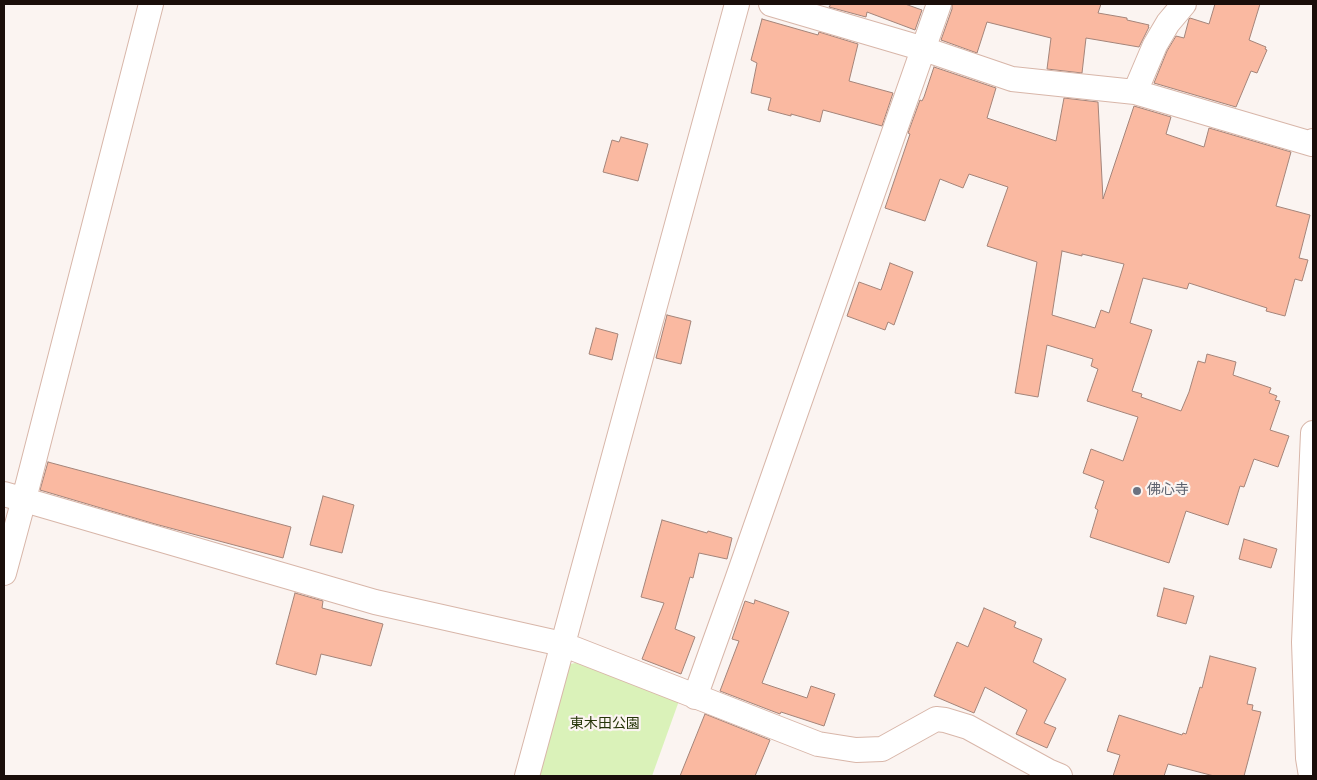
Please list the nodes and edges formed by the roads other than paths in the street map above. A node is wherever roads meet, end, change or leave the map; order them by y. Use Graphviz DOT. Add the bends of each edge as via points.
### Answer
graph roads {
  1 [pos="151,4"];
  2 [pos="737,4"];
  3 [pos="770,4"];
  4 [pos="939,4"];
  5 [pos="1184,4"];
  6 [pos="924,48"];
  7 [pos="1135,92"];
  8 [pos="1313,141"];
  9 [pos="1313,433"];
  10 [pos="14,496"];
  11 [pos="4,573"];
  12 [pos="562,644"];
  13 [pos="695,697"];
  14 [pos="1051,774"];
  15 [pos="527,776"];
  16 [pos="1312,776"];
  1 -- 10 [label="street"];
  2 -- 12 [label="street"];
  3 -- 6 [label="street"];
  4 -- 6 [label="street"];
  5 -- 7 [label="street" via="1155,45"];
  6 -- 7 [label="street" via="1012,79"];
  6 -- 13 [label="street"];
  7 -- 8 [label="street" via="1312,144"];
  9 -- 16 [label="street" via="1304,642 1308,758"];
  10 -- 11 [label="street"];
  10 -- 12 [label="street" via="375,602"];
  12 -- 13 [label="street"];
  12 -- 15 [label="street"];
  13 -- 14 [label="street" via="818,744 856,750 882,749 936,719 945,720 968,726"];
}
